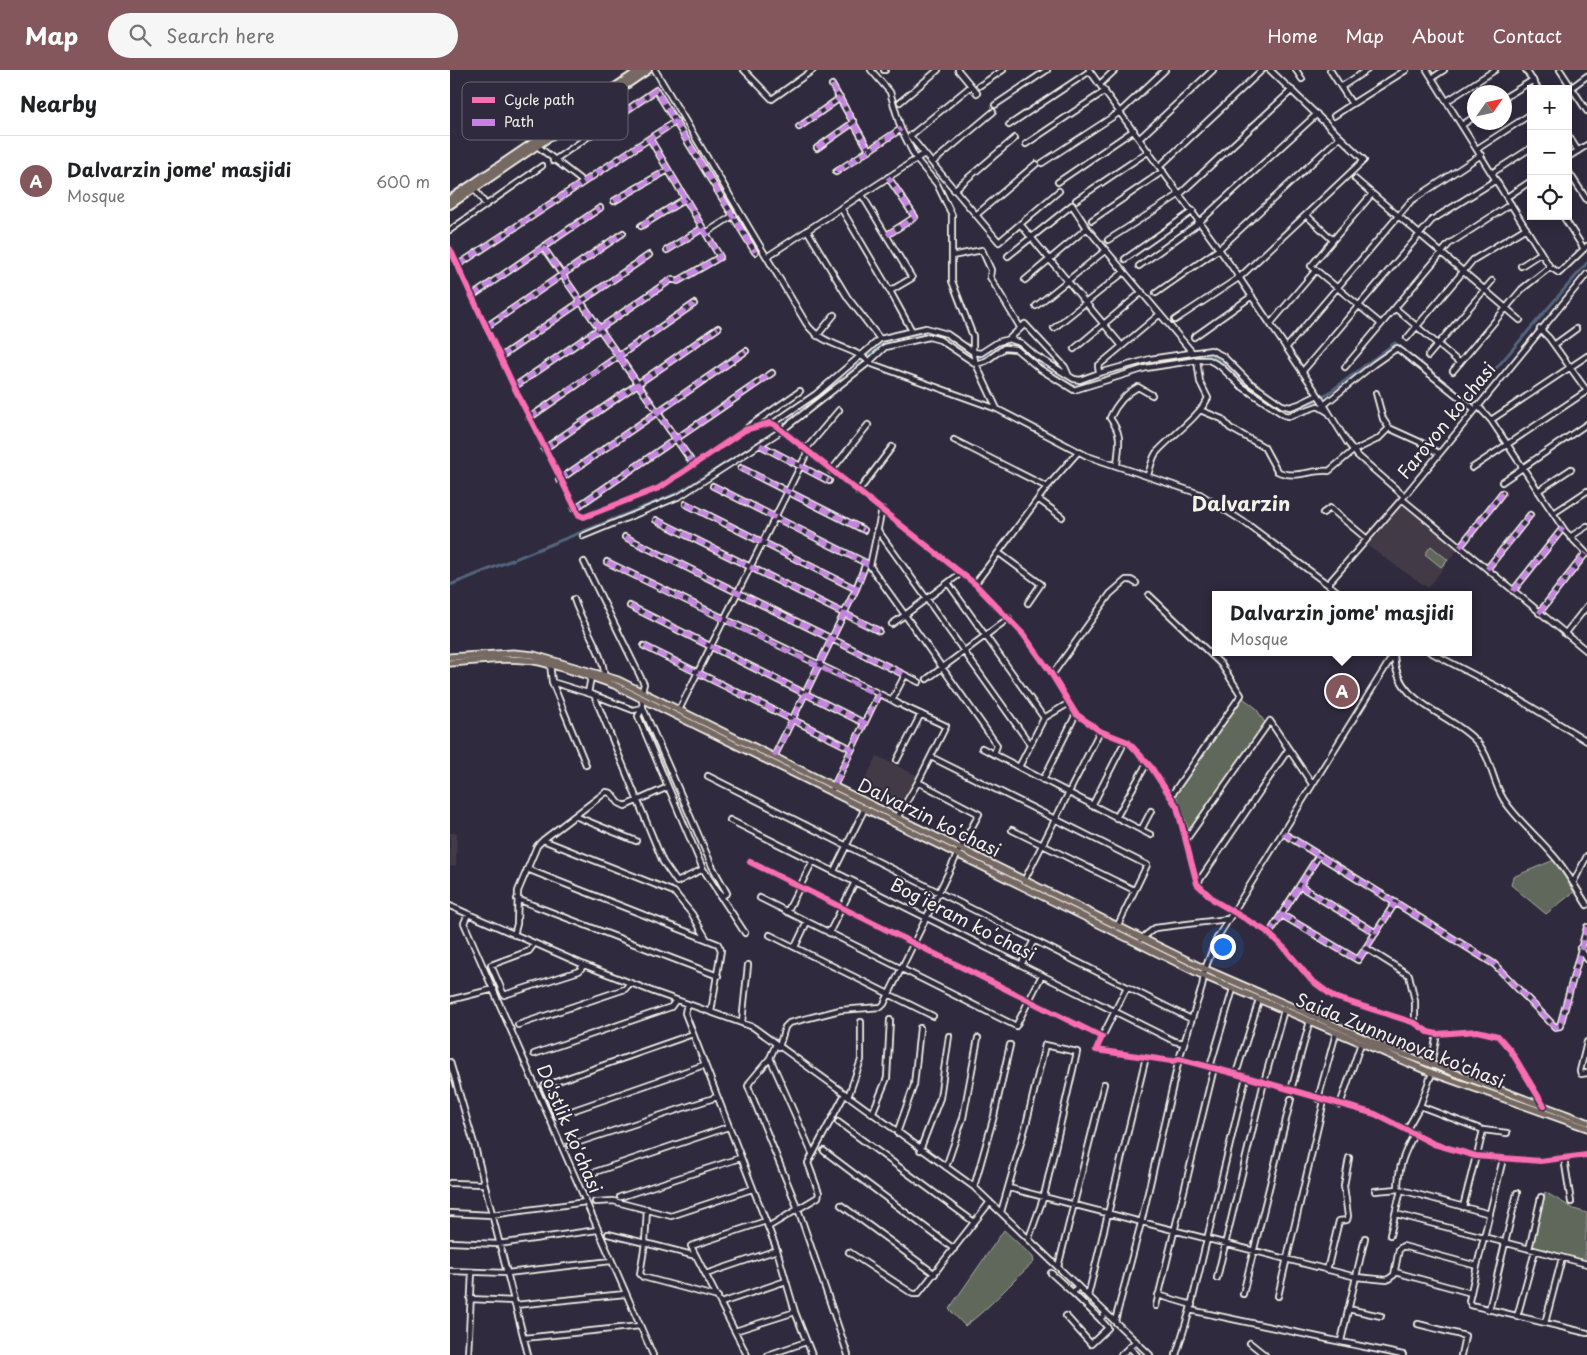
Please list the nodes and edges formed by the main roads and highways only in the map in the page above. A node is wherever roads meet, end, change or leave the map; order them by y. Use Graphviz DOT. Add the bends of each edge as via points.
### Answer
graph roads {
  1 [pos="640,70"];
  2 [pos="648,70"];
  3 [pos="622,82"];
  4 [pos="628,84"];
  5 [pos="537,140"];
  6 [pos="544,140"];
  7 [pos="450,199"];
  8 [pos="450,204"];
  9 [pos="450,657"];
  10 [pos="534,658"];
  11 [pos="550,662"];
  12 [pos="450,663"];
  13 [pos="615,682"];
  14 [pos="824,785"];
  15 [pos="958,851"];
  16 [pos="995,870"];
  17 [pos="1204,973"];
  18 [pos="1585,1124"];
  1 -- 3 [label="highway"];
  2 -- 4 [label="highway"];
  5 -- 7 [label="highway"];
  6 -- 8 [label="highway"];
  9 -- 10 [label="main road" via="513,653"];
  10 -- 11 [label="main road"];
  10 -- 12 [label="main road"];
  11 -- 13 [label="main road"];
  11 -- 13 [label="main road" via="604,675"];
  13 -- 14 [label="main road, Dalvarzin koʻchasi" via="642,699"];
  13 -- 14 [label="main road, Dalvarzin koʻchasi" via="642,691"];
  14 -- 15 [label="main road, Dalvarzin koʻchasi" via="865,808"];
  14 -- 15 [label="main road, Dalvarzin koʻchasi" via="897,818"];
  15 -- 16 [label="main road, Dalvarzin koʻchasi"];
  16 -- 17 [label="main road, Dalvarzin koʻchasi"];
  16 -- 17 [label="main road, Dalvarzin koʻchasi" via="1024,881"];
  17 -- 18 [label="main road, Saida Zunnunova ko'chasi"];
  17 -- 18 [label="main road, Saida Zunnunova ko'chasi" via="1233,989 1432,1073"];
}
